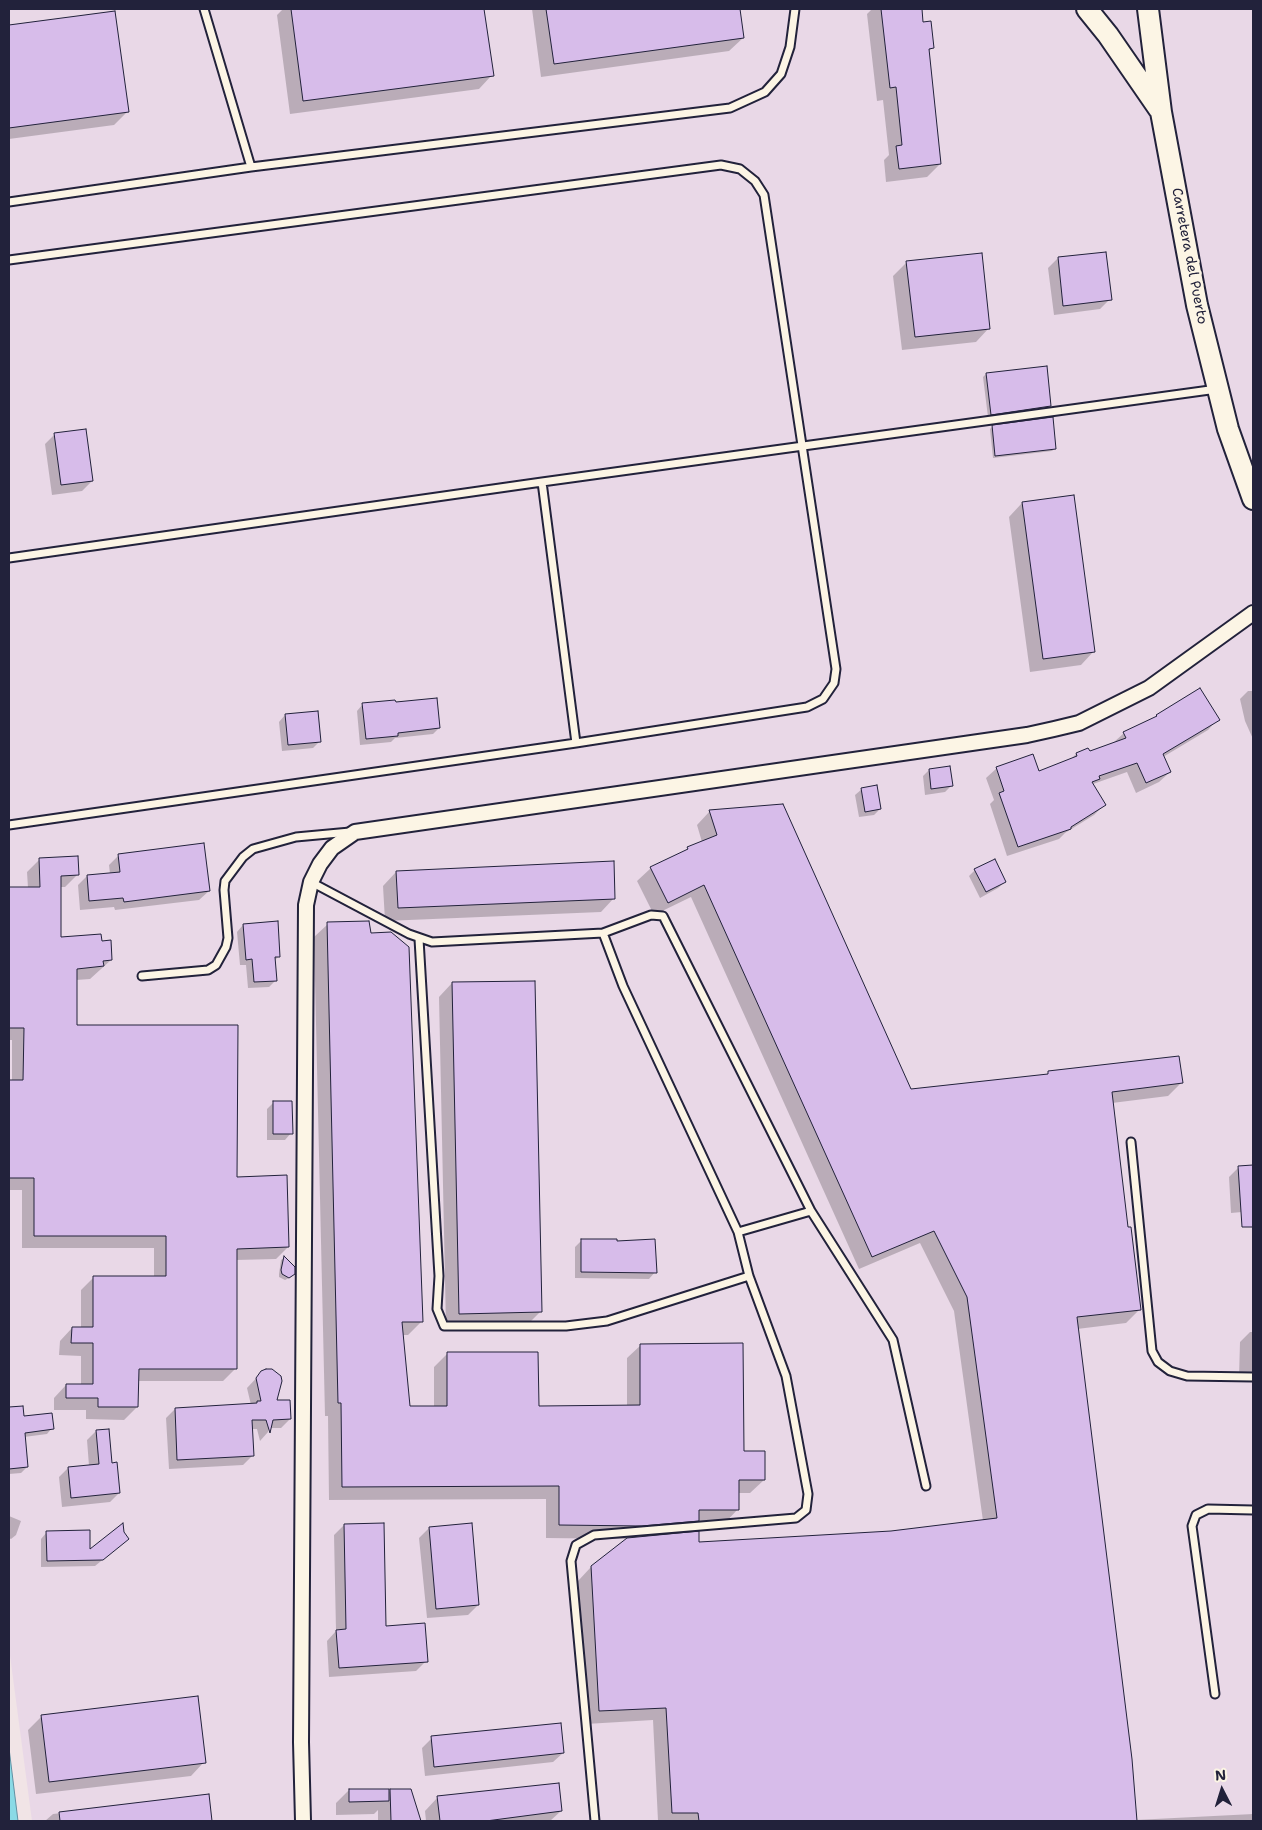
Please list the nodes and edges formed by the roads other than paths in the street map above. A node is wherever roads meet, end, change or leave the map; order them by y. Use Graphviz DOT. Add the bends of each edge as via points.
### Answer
graph roads {
  1 [pos="204,9"];
  2 [pos="795,9"];
  3 [pos="1087,9"];
  4 [pos="1148,9"];
  5 [pos="1161,112"];
  6 [pos="252,167"];
  7 [pos="9,202"];
  8 [pos="9,260"];
  9 [pos="1218,389"];
  10 [pos="802,447"];
  11 [pos="542,482"];
  12 [pos="1253,499"];
  13 [pos="9,558"];
  14 [pos="1253,613"];
  15 [pos="576,743"];
  16 [pos="9,825"];
  17 [pos="355,832"];
  18 [pos="311,882"];
  19 [pos="603,933"];
  20 [pos="420,939"];
  21 [pos="142,976"];
  22 [pos="1131,1142"];
  23 [pos="811,1211"];
  24 [pos="738,1232"];
  25 [pos="749,1276"];
  26 [pos="1253,1377"];
  27 [pos="926,1486"];
  28 [pos="1253,1510"];
  29 [pos="1215,1694"];
  30 [pos="303,1821"];
  31 [pos="595,1821"];
  1 -- 6 [label="lane"];
  2 -- 6 [label="lane" via="790,47 781,74 765,92 730,108"];
  3 -- 5 [label="main road"];
  4 -- 5 [label="main road, Carretera del Puerto"];
  5 -- 9 [label="main road, Carretera del Puerto" via="1197,305"];
  6 -- 7 [label="lane"];
  8 -- 10 [label="lane" via="721,165 740,169 756,180 764,195"];
  9 -- 10 [label="lane"];
  9 -- 12 [label="main road, Carretera del Puerto" via="1228,429"];
  10 -- 11 [label="lane"];
  10 -- 15 [label="lane" via="836,669 834,684 823,699 807,707"];
  11 -- 13 [label="lane"];
  11 -- 15 [label="lane"];
  14 -- 17 [label="street" via="1149,688 1079,723 1054,730"];
  15 -- 16 [label="lane"];
  17 -- 18 [label="street" via="332,848"];
  17 -- 21 [label="lane" via="296,838 252,849 225,881 228,938 216,965 208,970"];
  18 -- 20 [label="lane"];
  18 -- 30 [label="street" via="306,905"];
  19 -- 20 [label="lane" via="432,942"];
  19 -- 23 [label="lane" via="651,915 663,916"];
  19 -- 24 [label="lane" via="623,986"];
  20 -- 25 [label="lane" via="439,1276 437,1309 444,1326 566,1326 607,1321"];
  22 -- 26 [label="lane" via="1152,1351 1158,1362 1170,1371 1187,1376"];
  23 -- 24 [label="lane"];
  23 -- 27 [label="lane" via="893,1340"];
  24 -- 25 [label="lane"];
  25 -- 31 [label="lane" via="789,1387 808,1494 806,1510 796,1518 594,1535 576,1545 571,1561"];
  28 -- 29 [label="lane" via="1208,1509 1196,1515 1192,1526"];
}
